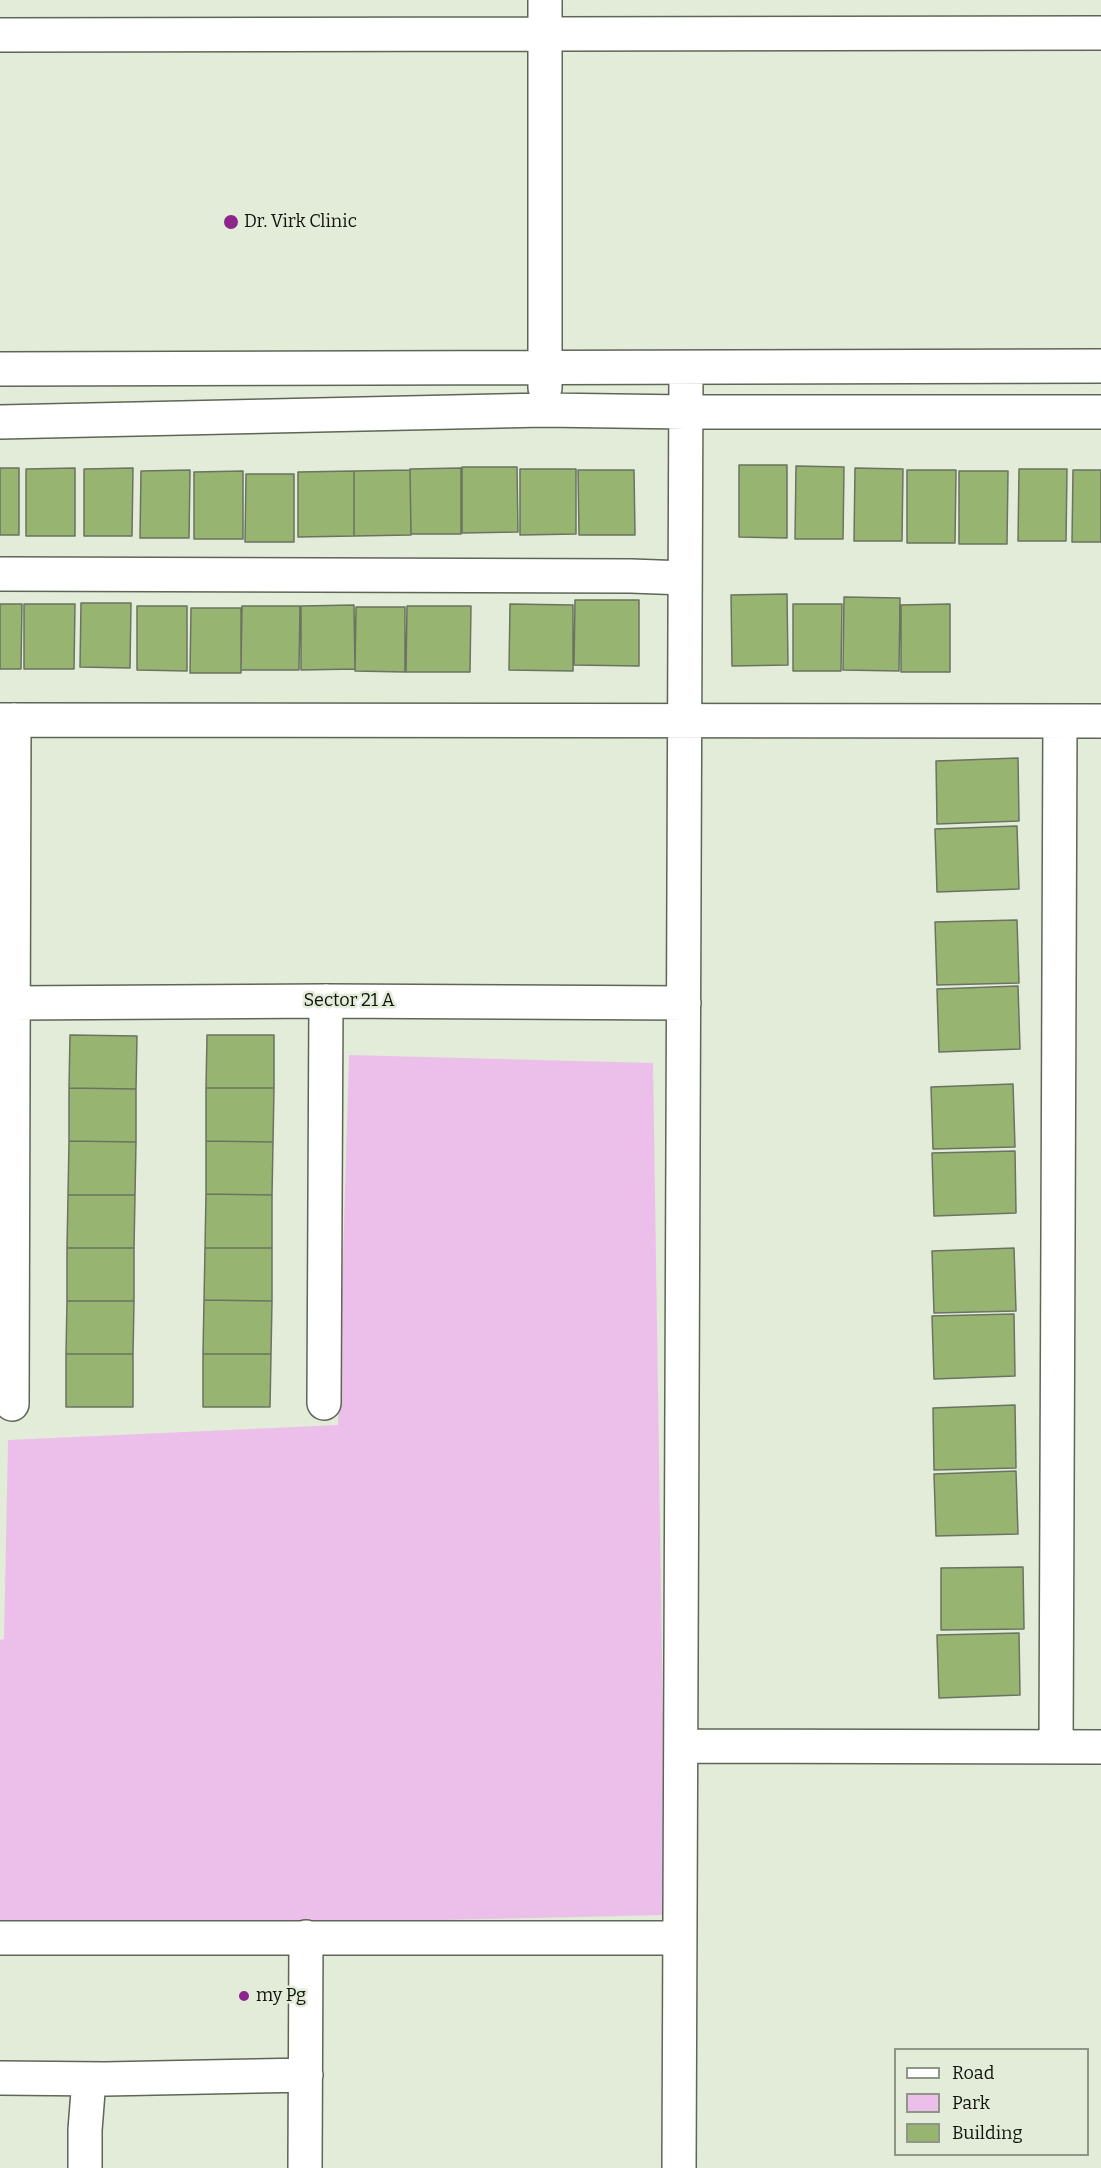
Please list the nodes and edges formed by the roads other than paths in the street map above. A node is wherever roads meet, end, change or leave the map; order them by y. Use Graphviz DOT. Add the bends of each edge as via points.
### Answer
graph roads {
  1 [pos="545,0"];
  2 [pos="545,33"];
  3 [pos="1101,33"];
  4 [pos="0,35"];
  5 [pos="1101,366"];
  6 [pos="545,367"];
  7 [pos="686,368"];
  8 [pos="0,369"];
  9 [pos="544,410"];
  10 [pos="1101,411"];
  11 [pos="686,412"];
  12 [pos="0,422"];
  13 [pos="0,574"];
  14 [pos="685,578"];
  15 [pos="7,720"];
  16 [pos="685,720"];
  17 [pos="1060,721"];
  18 [pos="1101,721"];
  19 [pos="326,1001"];
  20 [pos="14,1003"];
  21 [pos="684,1003"];
  22 [pos="324,1402"];
  23 [pos="12,1404"];
  24 [pos="681,1746"];
  25 [pos="1056,1747"];
  26 [pos="1101,1747"];
  27 [pos="306,1937"];
  28 [pos="0,1938"];
  29 [pos="680,1938"];
  30 [pos="306,2075"];
  31 [pos="0,2078"];
  32 [pos="90,2079"];
  33 [pos="85,2168"];
  34 [pos="305,2168"];
  35 [pos="679,2168"];
  1 -- 2 [label="street"];
  2 -- 3 [label="street"];
  2 -- 4 [label="street"];
  2 -- 6 [label="street"];
  5 -- 7 [label="street"];
  6 -- 7 [label="street"];
  6 -- 8 [label="street"];
  6 -- 9 [label="street"];
  7 -- 11 [label="street"];
  9 -- 11 [label="street"];
  9 -- 12 [label="street"];
  10 -- 11 [label="street"];
  11 -- 14 [label="street"];
  13 -- 14 [label="street"];
  14 -- 16 [label="street"];
  15 -- 16 [label="street"];
  15 -- 20 [label="street"];
  16 -- 17 [label="street"];
  16 -- 21 [label="street"];
  17 -- 18 [label="street"];
  17 -- 25 [label="street"];
  19 -- 20 [label="street, Sector 21 A"];
  19 -- 21 [label="street, Sector 21 A"];
  19 -- 22 [label="street"];
  20 -- 23 [label="street"];
  21 -- 24 [label="street"];
  24 -- 25 [label="street"];
  24 -- 29 [label="street"];
  25 -- 26 [label="street"];
  27 -- 28 [label="street"];
  27 -- 29 [label="street"];
  27 -- 30 [label="street"];
  29 -- 35 [label="street"];
  30 -- 32 [label="street"];
  30 -- 34 [label="street"];
  31 -- 32 [label="street"];
  32 -- 33 [label="street"];
}
